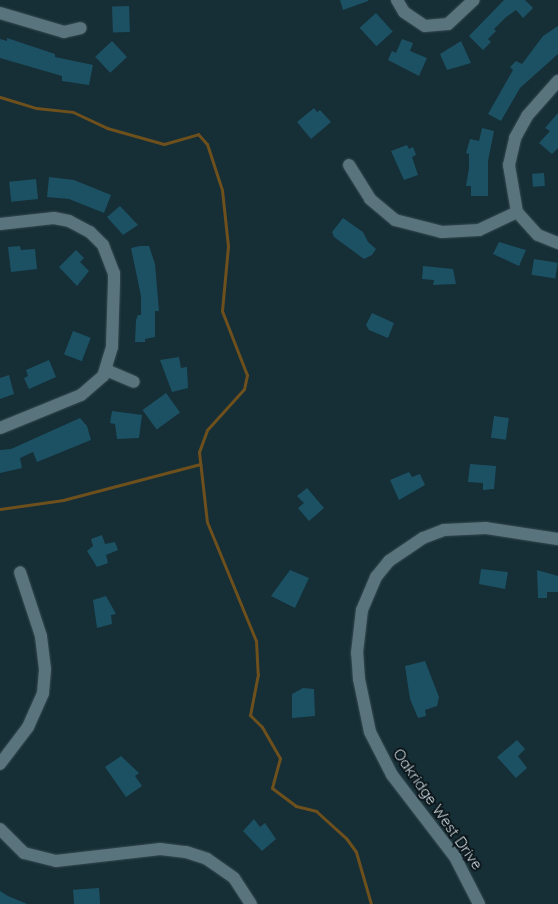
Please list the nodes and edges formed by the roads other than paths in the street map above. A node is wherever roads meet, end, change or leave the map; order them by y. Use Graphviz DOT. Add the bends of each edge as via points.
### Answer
graph roads {
  1 [pos="397,0"];
  2 [pos="474,0"];
  3 [pos="0,13"];
  4 [pos="82,28"];
  5 [pos="558,81"];
  6 [pos="350,165"];
  7 [pos="516,212"];
  8 [pos="0,224"];
  9 [pos="558,243"];
  10 [pos="106,370"];
  11 [pos="134,382"];
  12 [pos="0,428"];
  13 [pos="558,538"];
  14 [pos="20,572"];
  15 [pos="0,764"];
  16 [pos="0,829"];
  17 [pos="251,904"];
  18 [pos="479,904"];
  1 -- 2 [label="street" via="404,12 425,26 448,24"];
  3 -- 4 [label="street" via="64,32"];
  5 -- 7 [label="street" via="528,116 515,138 509,165"];
  6 -- 7 [label="street" via="370,199 396,220 442,232 479,230"];
  7 -- 9 [label="street" via="538,235"];
  8 -- 10 [label="street" via="54,218 69,221 90,232 103,245 114,273 112,347"];
  10 -- 11 [label="street"];
  10 -- 12 [label="street" via="81,395"];
  13 -- 18 [label="street, Oakridge West Drive" via="486,528 444,530 423,538 389,561 376,577 362,610 358,680 370,732 392,775 455,857"];
  14 -- 15 [label="street" via="41,636 44,692 28,727"];
  16 -- 17 [label="street" via="24,853 56,861 160,849 186,852 207,859 234,878"];
}
